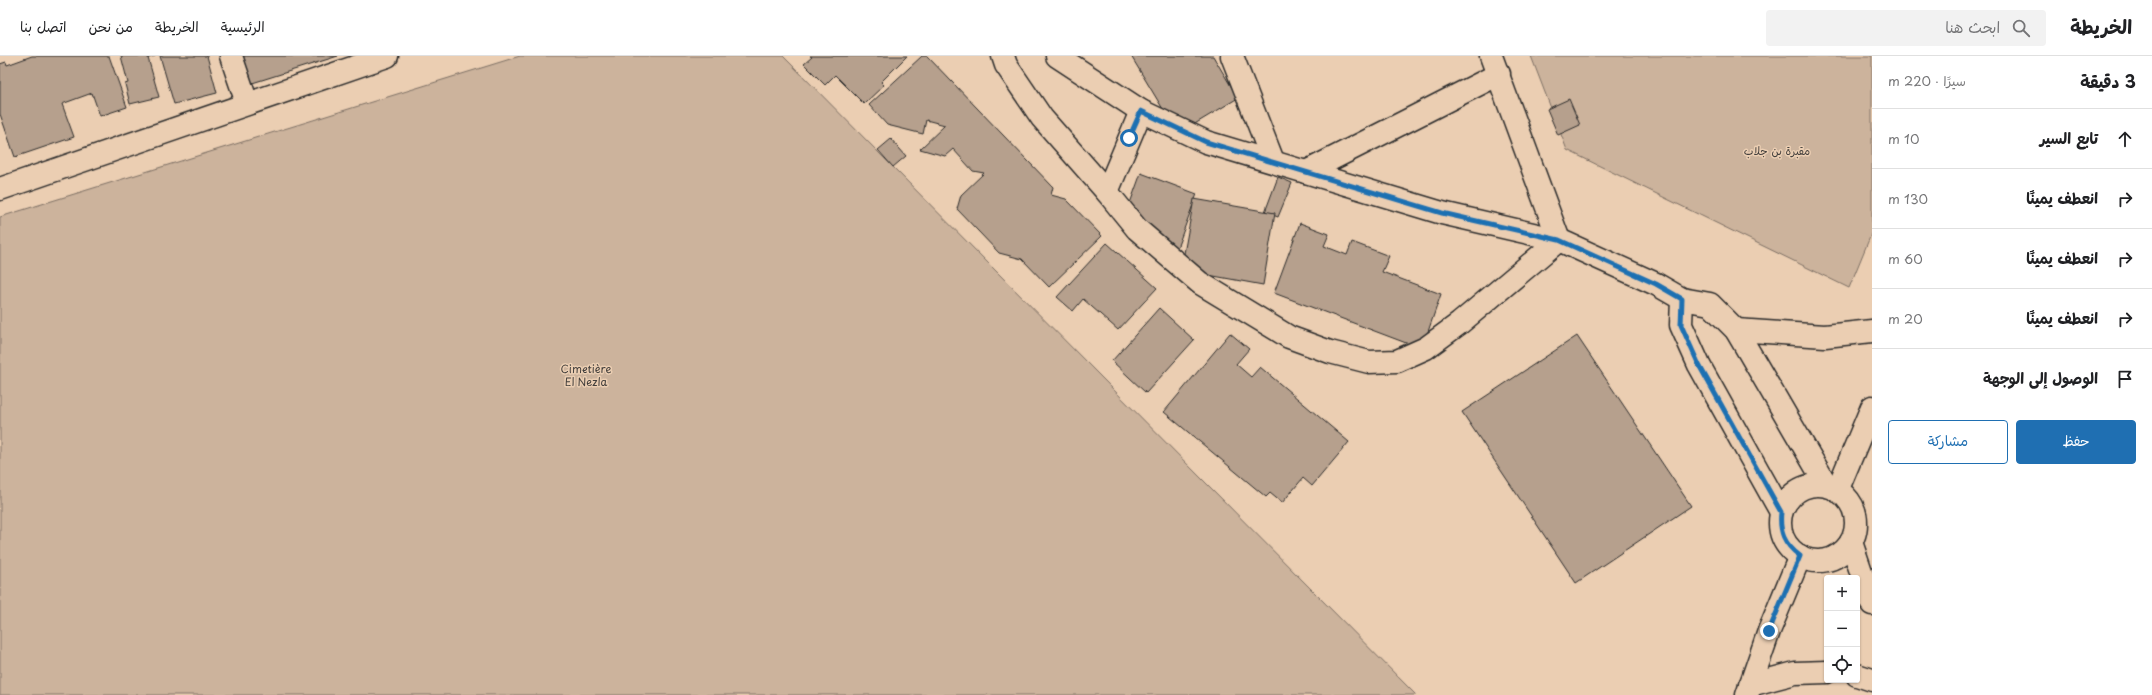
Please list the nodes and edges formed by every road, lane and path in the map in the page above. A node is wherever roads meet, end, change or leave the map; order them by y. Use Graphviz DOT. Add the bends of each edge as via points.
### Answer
graph roads {
  1 [pos="231,56"];
  2 [pos="387,56"];
  3 [pos="1003,56"];
  4 [pos="1058,56"];
  5 [pos="1232,56"];
  6 [pos="1495,65"];
  7 [pos="247,103"];
  8 [pos="1141,111"];
  9 [pos="1273,161"];
  10 [pos="1306,172"];
  11 [pos="0,189"];
  12 [pos="1107,192"];
  13 [pos="1559,240"];
  14 [pos="1682,299"];
  15 [pos="1736,330"];
  16 [pos="1872,331"];
  17 [pos="1872,407"];
  18 [pos="1832,488"];
  19 [pos="1781,512"];
  20 [pos="1851,542"];
  21 [pos="1800,556"];
  22 [pos="1872,604"];
  23 [pos="1824,672"];
  24 [pos="1860,676"];
  25 [pos="1872,680"];
  26 [pos="1748,690"];
  1 -- 7 [label="street"];
  2 -- 7 [label="street"];
  3 -- 12 [label="street" via="1006,65 1042,118"];
  4 -- 8 [label="street"];
  5 -- 9 [label="street"];
  6 -- 10 [label="street"];
  6 -- 13 [label="street"];
  7 -- 11 [label="street"];
  8 -- 9 [label="street" via="1206,142"];
  8 -- 12 [label="street"];
  9 -- 10 [label="street"];
  10 -- 13 [label="street" via="1442,213"];
  12 -- 13 [label="street" via="1137,229 1200,283 1289,337 1330,352 1369,362 1397,361 1426,348 1460,323"];
  13 -- 14 [label="street" via="1656,284"];
  14 -- 15 [label="street" via="1710,304"];
  14 -- 19 [label="street" via="1681,325 1699,365"];
  15 -- 16 [label="street" via="1825,336"];
  15 -- 18 [label="street"];
  17 -- 18 [label="street"];
  18 -- 19 [label="street" via="1815,485 1804,488 1790,498"];
  18 -- 20 [label="street" via="1846,498 1853,508 1856,520"];
  19 -- 21 [label="street" via="1783,538"];
  20 -- 21 [label="street" via="1839,554 1824,560"];
  20 -- 22 [label="street"];
  21 -- 26 [label="street"];
  23 -- 26 [label="street" via="1795,673"];
  24 -- 25 [label="street"];
}
